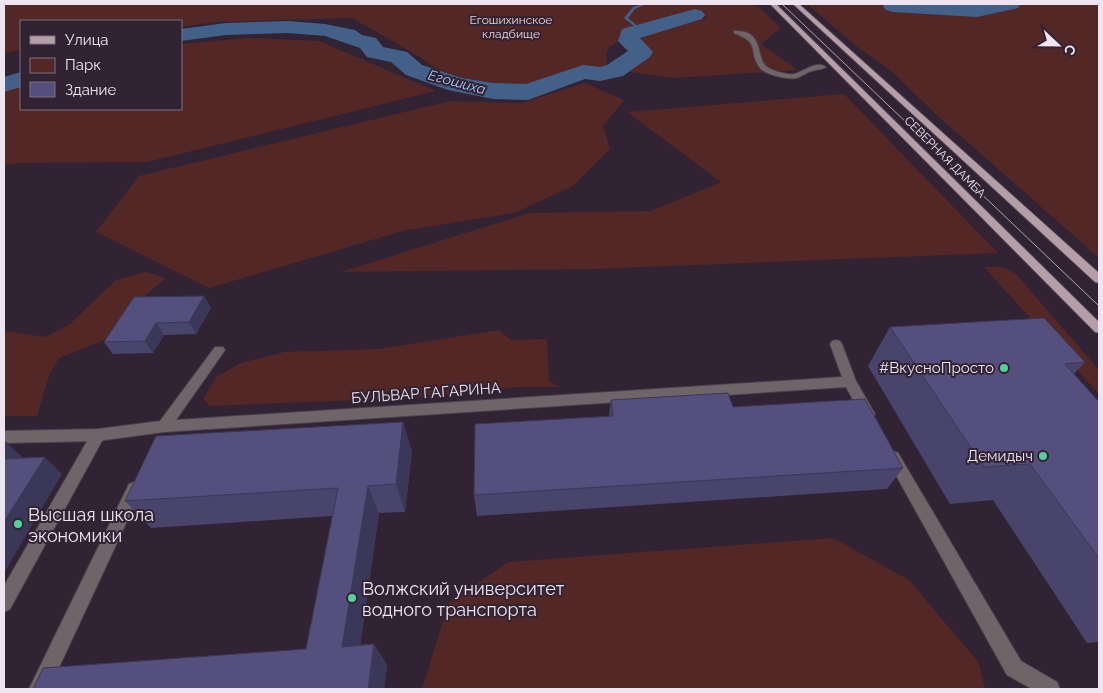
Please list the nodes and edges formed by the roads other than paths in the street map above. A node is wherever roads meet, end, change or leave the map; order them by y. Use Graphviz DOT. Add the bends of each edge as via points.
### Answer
graph roads {
  1 [pos="773,4"];
  2 [pos="796,4"];
  3 [pos="736,32"];
  4 [pos="823,66"];
  5 [pos="1099,279"];
  6 [pos="1099,329"];
  7 [pos="836,344"];
  8 [pos="219,350"];
  9 [pos="850,382"];
  10 [pos="164,426"];
  11 [pos="878,431"];
  12 [pos="98,435"];
  13 [pos="4,437"];
  14 [pos="155,444"];
  15 [pos="888,448"];
  16 [pos="143,470"];
  17 [pos="4,604"];
  18 [pos="39,689"];
  19 [pos="1050,689"];
  1 -- 6 [label="main road, СЕВЕРНАЯ ДАМБА"];
  2 -- 5 [label="main road, СЕВЕРНАЯ ДАМБА"];
  3 -- 4 [label="street" via="756,44 759,61 766,69 795,76"];
  7 -- 9 [label="street"];
  8 -- 10 [label="street"];
  9 -- 10 [label="street, БУЛЬВАР ГАГАРИНА"];
  9 -- 11 [label="street"];
  10 -- 12 [label="street, БУЛЬВАР ГАГАРИНА"];
  10 -- 14 [label="street"];
  12 -- 13 [label="street, БУЛЬВАР ГАГАРИНА"];
  12 -- 17 [label="street"];
  15 -- 19 [label="street" via="1014,668"];
  16 -- 18 [label="street"];
}
